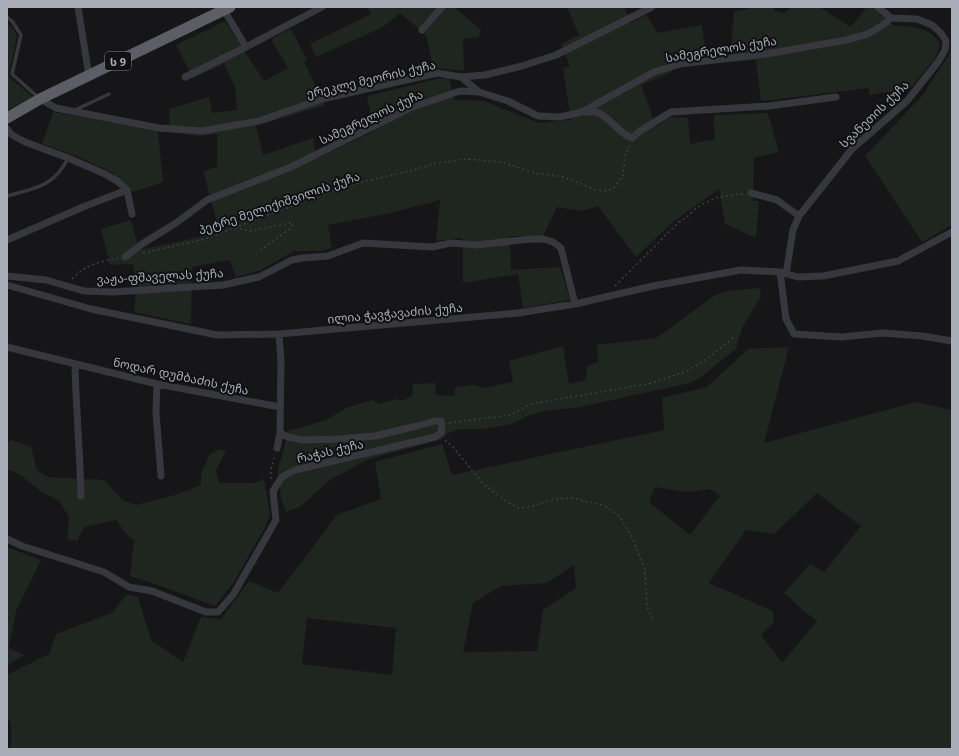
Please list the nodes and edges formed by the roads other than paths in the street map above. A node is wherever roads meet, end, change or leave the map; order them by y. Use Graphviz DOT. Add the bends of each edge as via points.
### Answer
graph roads {
  1 [pos="78,7"];
  2 [pos="322,7"];
  3 [pos="442,7"];
  4 [pos="652,7"];
  5 [pos="878,7"];
  6 [pos="227,8"];
  7 [pos="7,17"];
  8 [pos="891,18"];
  9 [pos="422,30"];
  10 [pos="246,47"];
  11 [pos="89,76"];
  12 [pos="185,77"];
  13 [pos="462,77"];
  14 [pos="479,92"];
  15 [pos="109,94"];
  16 [pos="836,97"];
  17 [pos="40,99"];
  18 [pos="72,111"];
  19 [pos="582,112"];
  20 [pos="7,118"];
  21 [pos="7,129"];
  22 [pos="68,158"];
  23 [pos="127,190"];
  24 [pos="750,193"];
  25 [pos="7,196"];
  26 [pos="132,214"];
  27 [pos="799,216"];
  28 [pos="952,232"];
  29 [pos="7,240"];
  30 [pos="125,257"];
  31 [pos="783,273"];
  32 [pos="7,276"];
  33 [pos="7,285"];
  34 [pos="575,304"];
  35 [pos="279,334"];
  36 [pos="952,341"];
  37 [pos="7,347"];
  38 [pos="76,364"];
  39 [pos="157,384"];
  40 [pos="280,407"];
  41 [pos="280,433"];
  42 [pos="277,448"];
  43 [pos="160,476"];
  44 [pos="81,496"];
  45 [pos="7,539"];
  1 -- 11 [label="street"];
  2 -- 10 [label="street"];
  3 -- 9 [label="street"];
  4 -- 13 [label="street, ერეკლე მეორის ქუჩა" via="556,55 485,75"];
  5 -- 8 [label="street"];
  6 -- 10 [label="street"];
  6 -- 11 [label="highway, ს 9"];
  7 -- 17 [label="lane" via="21,35 12,74"];
  8 -- 19 [label="street, სამეგრელოს ქუჩა" via="868,34 846,40 766,54 680,64 654,72"];
  8 -- 27 [label="street, სვანეთის ქუჩა" via="917,19 932,25 946,41 945,50 907,101 852,149"];
  10 -- 12 [label="street"];
  11 -- 17 [label="highway, ს 9"];
  13 -- 14 [label="street"];
  13 -- 18 [label="street, ერეკლე მეორის ქუჩა" via="437,73 322,100 259,121 202,131 159,128"];
  14 -- 19 [label="street, სამეგრელოს ქუჩა" via="508,101 538,116 560,117"];
  14 -- 30 [label="street, სამეგრელოს ქუჩა" via="460,91 410,108 291,166 207,200"];
  15 -- 18 [label="lane"];
  16 -- 19 [label="street" via="769,106 671,112 632,138 625,136 597,112"];
  17 -- 18 [label="street, ერეკლე მეორის ქუჩა" via="56,108"];
  17 -- 20 [label="highway, ს 9"];
  21 -- 22 [label="street" via="25,142"];
  22 -- 23 [label="street" via="105,174"];
  22 -- 25 [label="lane" via="63,169 45,185"];
  23 -- 26 [label="street"];
  23 -- 29 [label="street"];
  24 -- 27 [label="street" via="777,200"];
  27 -- 31 [label="street, სვანეთის ქუჩა" via="792,230"];
  28 -- 31 [label="street, ილია ჭავჭავაძის ქუჩა" via="898,261 823,276 798,277"];
  31 -- 34 [label="street, ილია ჭავჭავაძის ქუჩა" via="741,270"];
  31 -- 36 [label="street, სვანეთის ქუჩა" via="786,319 794,334 841,338 884,333"];
  32 -- 34 [label="street, ვაჟა-ფშაველას ქუჩა" via="46,280 84,291 113,292 223,286 259,277 292,260 328,256 363,243 432,247 452,243 476,245 544,239 561,248"];
  33 -- 35 [label="street, ილია ჭავჭავაძის ქუჩა" via="91,309 217,335"];
  34 -- 35 [label="street, ილია ჭავჭავაძის ქუჩა" via="518,313"];
  35 -- 40 [label="street"];
  37 -- 38 [label="street, ნოდარ დუმბაძის ქუჩა"];
  38 -- 39 [label="street, ნოდარ დუმბაძის ქუჩა"];
  38 -- 44 [label="street"];
  39 -- 40 [label="street, ნოდარ დუმბაძის ქუჩა"];
  39 -- 43 [label="street"];
  40 -- 41 [label="street"];
  41 -- 42 [label="street"];
  41 -- 45 [label="street, რაჭას ქუჩა" via="303,440 340,439 375,436 435,421 441,421 442,424 441,433 435,437 295,470 282,477 273,491 276,520 234,595 218,612 206,612 152,591 129,586 104,572"];
}
